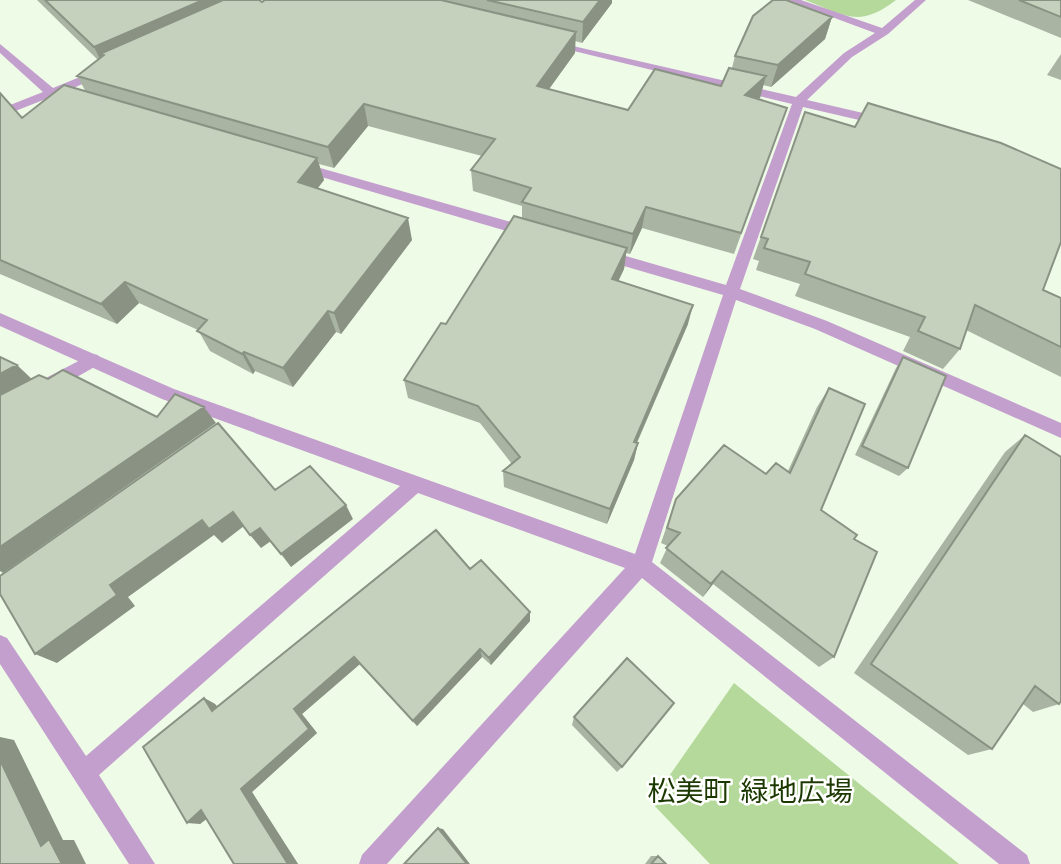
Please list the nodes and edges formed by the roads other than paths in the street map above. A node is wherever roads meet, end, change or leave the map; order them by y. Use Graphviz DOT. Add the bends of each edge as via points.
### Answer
graph roads {
  1 [pos="790,0"];
  2 [pos="921,0"];
  3 [pos="884,32"];
  4 [pos="537,40"];
  5 [pos="0,47"];
  6 [pos="116,66"];
  7 [pos="53,94"];
  8 [pos="799,101"];
  9 [pos="93,106"];
  10 [pos="0,113"];
  11 [pos="894,125"];
  12 [pos="279,160"];
  13 [pos="545,237"];
  14 [pos="585,249"];
  15 [pos="732,292"];
  16 [pos="0,319"];
  17 [pos="92,360"];
  18 [pos="34,394"];
  19 [pos="238,419"];
  20 [pos="1061,431"];
  21 [pos="215,436"];
  22 [pos="415,484"];
  23 [pos="641,565"];
  24 [pos="0,645"];
  25 [pos="84,773"];
  26 [pos="143,864"];
  27 [pos="371,864"];
  28 [pos="1018,864"];
  1 -- 3 [label="street"];
  2 -- 3 [label="street"];
  3 -- 8 [label="street" via="848,55"];
  4 -- 8 [label="street"];
  5 -- 7 [label="street"];
  6 -- 7 [label="street"];
  7 -- 9 [label="street"];
  7 -- 10 [label="street"];
  8 -- 11 [label="street"];
  8 -- 15 [label="street"];
  12 -- 13 [label="street"];
  14 -- 15 [label="street"];
  15 -- 20 [label="street" via="821,325"];
  15 -- 23 [label="street"];
  16 -- 17 [label="street"];
  17 -- 18 [label="street"];
  17 -- 19 [label="street"];
  19 -- 21 [label="street"];
  19 -- 22 [label="street"];
  22 -- 23 [label="street"];
  22 -- 25 [label="street"];
  23 -- 27 [label="street"];
  23 -- 28 [label="street"];
  24 -- 25 [label="street"];
  25 -- 26 [label="street"];
}
